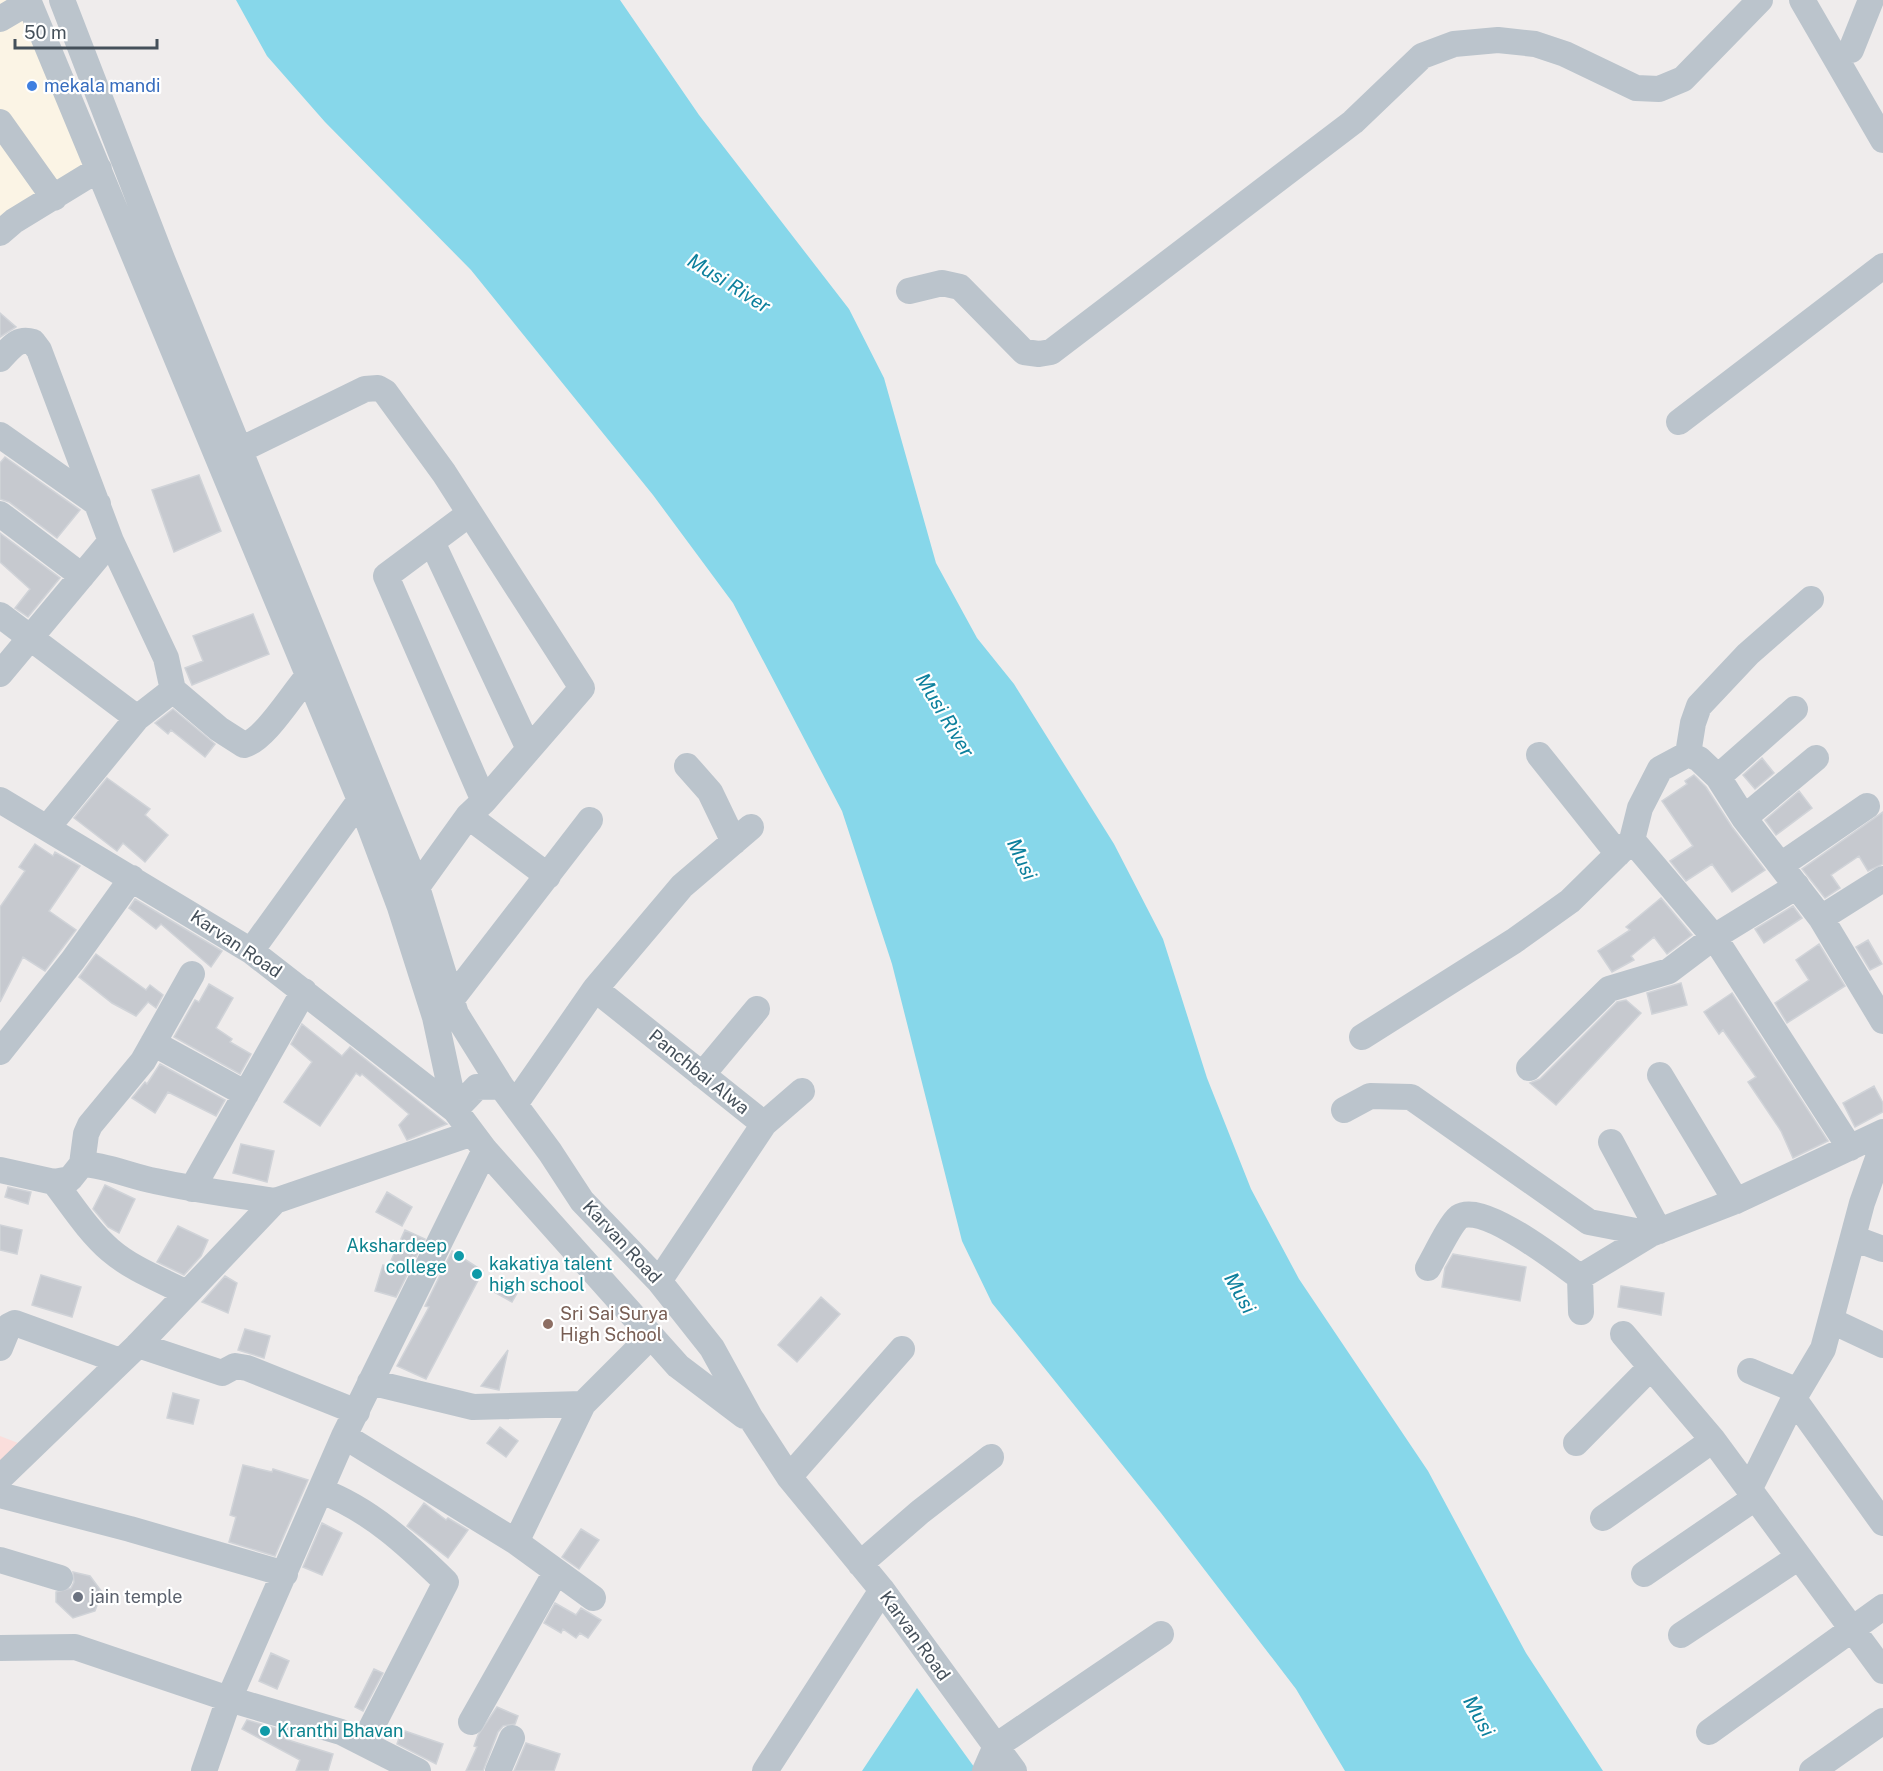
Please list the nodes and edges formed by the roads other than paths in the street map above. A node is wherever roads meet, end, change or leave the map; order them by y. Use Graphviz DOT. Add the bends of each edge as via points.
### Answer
graph roads {
  1 [pos="62,0"];
  2 [pos="1760,0"];
  3 [pos="1803,0"];
  4 [pos="1870,0"];
  5 [pos="28,1"];
  6 [pos="3,17"];
  7 [pos="1851,50"];
  8 [pos="0,122"];
  9 [pos="1883,140"];
  10 [pos="99,169"];
  11 [pos="54,198"];
  12 [pos="5,220"];
  13 [pos="1883,266"];
  14 [pos="909,291"];
  15 [pos="0,359"];
  16 [pos="1679,422"];
  17 [pos="0,435"];
  18 [pos="240,450"];
  19 [pos="98,504"];
  20 [pos="0,514"];
  21 [pos="469,514"];
  22 [pos="111,541"];
  23 [pos="432,542"];
  24 [pos="82,576"];
  25 [pos="1811,600"];
  26 [pos="0,615"];
  27 [pos="30,637"];
  28 [pos="0,674"];
  29 [pos="309,675"];
  30 [pos="172,690"];
  31 [pos="1795,709"];
  32 [pos="137,718"];
  33 [pos="529,749"];
  34 [pos="1688,754"];
  35 [pos="1539,755"];
  36 [pos="1816,758"];
  37 [pos="687,766"];
  38 [pos="1718,777"];
  39 [pos="0,800"];
  40 [pos="360,800"];
  41 [pos="1867,806"];
  42 [pos="476,809"];
  43 [pos="1744,818"];
  44 [pos="590,820"];
  45 [pos="47,828"];
  46 [pos="1625,847"];
  47 [pos="1781,865"];
  48 [pos="548,876"];
  49 [pos="132,878"];
  50 [pos="1883,879"];
  51 [pos="1797,886"];
  52 [pos="417,887"];
  53 [pos="1821,918"];
  54 [pos="1714,937"];
  55 [pos="251,951"];
  56 [pos="192,974"];
  57 [pos="596,989"];
  58 [pos="304,991"];
  59 [pos="452,1000"];
  60 [pos="757,1009"];
  61 [pos="1883,1021"];
  62 [pos="1362,1036"];
  63 [pos="153,1043"];
  64 [pos="0,1052"];
  65 [pos="1529,1068"];
  66 [pos="702,1075"];
  67 [pos="1660,1075"];
  68 [pos="802,1091"];
  69 [pos="246,1094"];
  70 [pos="508,1095"];
  71 [pos="455,1110"];
  72 [pos="1344,1110"];
  73 [pos="764,1124"];
  74 [pos="1883,1132"];
  75 [pos="477,1142"];
  76 [pos="1611,1142"];
  77 [pos="1883,1144"];
  78 [pos="1850,1148"];
  79 [pos="82,1164"];
  80 [pos="1,1175"];
  81 [pos="54,1182"];
  82 [pos="192,1189"];
  83 [pos="275,1201"];
  84 [pos="1736,1201"];
  85 [pos="1655,1233"];
  86 [pos="1853,1238"];
  87 [pos="1883,1248"];
  88 [pos="1428,1268"];
  89 [pos="1580,1277"];
  90 [pos="659,1281"];
  91 [pos="187,1293"];
  92 [pos="1581,1312"];
  93 [pos="1832,1321"];
  94 [pos="1623,1334"];
  95 [pos="651,1336"];
  96 [pos="1883,1345"];
  97 [pos="0,1348"];
  98 [pos="902,1348"];
  99 [pos="129,1353"];
  100 [pos="1651,1367"];
  101 [pos="1750,1371"];
  102 [pos="370,1382"];
  103 [pos="1796,1395"];
  104 [pos="583,1404"];
  105 [pos="357,1412"];
  106 [pos="750,1417"];
  107 [pos="344,1436"];
  108 [pos="1713,1440"];
  109 [pos="1576,1443"];
  110 [pos="991,1456"];
  111 [pos="789,1477"];
  112 [pos="0,1478"];
  113 [pos="321,1491"];
  114 [pos="1752,1494"];
  115 [pos="0,1495"];
  116 [pos="1879,1510"];
  117 [pos="1603,1518"];
  118 [pos="516,1542"];
  119 [pos="1799,1557"];
  120 [pos="0,1560"];
  121 [pos="860,1564"];
  122 [pos="556,1572"];
  123 [pos="285,1574"];
  124 [pos="1644,1574"];
  125 [pos="60,1578"];
  126 [pos="882,1590"];
  127 [pos="593,1598"];
  128 [pos="1883,1607"];
  129 [pos="1854,1629"];
  130 [pos="1161,1634"];
  131 [pos="1681,1635"];
  132 [pos="0,1648"];
  133 [pos="1883,1671"];
  134 [pos="229,1699"];
  135 [pos="1883,1720"];
  136 [pos="471,1722"];
  137 [pos="1709,1732"];
  138 [pos="512,1738"];
  139 [pos="364,1742"];
  140 [pos="996,1746"];
  141 [pos="204,1771"];
  142 [pos="418,1771"];
  143 [pos="498,1771"];
  144 [pos="765,1771"];
  145 [pos="985,1771"];
  146 [pos="1014,1771"];
  147 [pos="1812,1771"];
  1 -- 18 [label="street, Karvan Road"];
  2 -- 14 [label="street" via="1683,79 1659,89 1636,88 1535,44 1498,40 1454,44 1422,56 1353,122 1051,352 1024,352 960,287 942,283"];
  3 -- 9 [label="street"];
  4 -- 7 [label="street"];
  5 -- 6 [label="street"];
  5 -- 10 [label="street"];
  8 -- 11 [label="street"];
  10 -- 11 [label="street"];
  10 -- 29 [label="street"];
  11 -- 12 [label="street"];
  13 -- 16 [label="street"];
  15 -- 19 [label="street" via="17,342 33,342"];
  17 -- 19 [label="street"];
  18 -- 21 [label="street" via="328,406 366,389 378,388 385,392 444,473"];
  18 -- 52 [label="street, Karvan Road"];
  19 -- 22 [label="street"];
  20 -- 24 [label="street"];
  21 -- 23 [label="street"];
  21 -- 33 [label="street" via="582,688"];
  22 -- 24 [label="street"];
  22 -- 30 [label="street" via="166,658"];
  23 -- 33 [label="street"];
  23 -- 42 [label="street" via="386,576"];
  24 -- 27 [label="street"];
  25 -- 34 [label="street" via="1748,654 1700,706"];
  26 -- 27 [label="street"];
  27 -- 28 [label="street"];
  27 -- 32 [label="street"];
  29 -- 30 [label="street" via="265,732 255,742 244,745"];
  29 -- 40 [label="street"];
  30 -- 32 [label="street"];
  31 -- 38 [label="street"];
  32 -- 45 [label="street"];
  33 -- 42 [label="street"];
  34 -- 38 [label="street"];
  34 -- 46 [label="street" via="1660,769"];
  35 -- 46 [label="street"];
  36 -- 43 [label="street"];
  37 -- 57 [label="street" via="743,835 682,886"];
  38 -- 43 [label="street"];
  39 -- 45 [label="street, Karvan Road"];
  40 -- 55 [label="street"];
  40 -- 71 [label="street" via="435,1017"];
  41 -- 47 [label="street"];
  42 -- 48 [label="street"];
  42 -- 52 [label="street"];
  43 -- 47 [label="street"];
  44 -- 48 [label="street"];
  45 -- 49 [label="street, Karvan Road"];
  46 -- 54 [label="street"];
  46 -- 62 [label="street" via="1570,901 1514,941"];
  47 -- 51 [label="street"];
  48 -- 59 [label="street"];
  49 -- 55 [label="street, Karvan Road"];
  49 -- 64 [label="street"];
  50 -- 53 [label="street"];
  51 -- 53 [label="street"];
  51 -- 54 [label="street"];
  52 -- 59 [label="street, Karvan Road"];
  53 -- 61 [label="street"];
  54 -- 65 [label="street" via="1669,971 1609,989"];
  54 -- 78 [label="street"];
  55 -- 58 [label="street, Karvan Road"];
  56 -- 63 [label="street"];
  57 -- 66 [label="street, Panchbai Alwa"];
  57 -- 70 [label="street"];
  58 -- 69 [label="street"];
  58 -- 71 [label="street, Karvan Road"];
  59 -- 70 [label="street, Karvan Road" via="456,1014"];
  60 -- 66 [label="street"];
  63 -- 69 [label="street"];
  63 -- 79 [label="street" via="90,1125"];
  66 -- 73 [label="street, Panchbai Alwa"];
  67 -- 84 [label="street"];
  68 -- 73 [label="street"];
  69 -- 82 [label="street"];
  70 -- 71 [label="street" via="477,1087"];
  70 -- 90 [label="street, Karvan Road" via="582,1201"];
  71 -- 75 [label="street, Karvan Road"];
  72 -- 85 [label="street" via="1370,1096 1411,1097 1589,1222"];
  73 -- 90 [label="street, Panchbai Alwa"];
  74 -- 78 [label="street"];
  75 -- 83 [label="street"];
  75 -- 95 [label="street, Karvan Road"];
  75 -- 102 [label="street"];
  76 -- 85 [label="street"];
  77 -- 86 [label="street"];
  78 -- 84 [label="street"];
  79 -- 81 [label="street" via="70,1179"];
  79 -- 82 [label="street"];
  80 -- 81 [label="street"];
  81 -- 91 [label="street" via="110,1250"];
  82 -- 83 [label="street"];
  83 -- 91 [label="street"];
  84 -- 85 [label="street"];
  85 -- 89 [label="street"];
  86 -- 87 [label="street"];
  86 -- 93 [label="street"];
  88 -- 89 [label="street" via="1458,1217 1469,1213 1530,1240"];
  89 -- 92 [label="street"];
  90 -- 106 [label="street, Karvan Road" via="712,1348"];
  91 -- 99 [label="street"];
  93 -- 96 [label="street"];
  93 -- 103 [label="street" via="1823,1349"];
  94 -- 100 [label="street"];
  95 -- 104 [label="street"];
  95 -- 106 [label="street, Karvan Road" via="678,1366"];
  97 -- 99 [label="street" via="9,1326 15,1323"];
  98 -- 111 [label="street"];
  99 -- 105 [label="street" via="222,1373 235,1366 248,1368"];
  99 -- 112 [label="street"];
  100 -- 108 [label="street"];
  100 -- 109 [label="street"];
  101 -- 103 [label="street"];
  102 -- 104 [label="street" via="473,1407"];
  102 -- 105 [label="street"];
  103 -- 114 [label="street"];
  103 -- 116 [label="street"];
  104 -- 118 [label="street"];
  105 -- 107 [label="street"];
  106 -- 111 [label="street, Karvan Road"];
  107 -- 113 [label="street"];
  107 -- 118 [label="street"];
  108 -- 114 [label="street"];
  108 -- 117 [label="street"];
  110 -- 121 [label="street"];
  111 -- 121 [label="street, Karvan Road"];
  113 -- 123 [label="street"];
  113 -- 139 [label="street" via="353,1506 392,1532 446,1582"];
  114 -- 119 [label="street"];
  114 -- 124 [label="street"];
  115 -- 123 [label="street"];
  118 -- 122 [label="street"];
  119 -- 129 [label="street"];
  119 -- 131 [label="street"];
  120 -- 125 [label="street"];
  121 -- 126 [label="street, Karvan Road"];
  122 -- 127 [label="street"];
  122 -- 136 [label="street"];
  123 -- 134 [label="street"];
  126 -- 140 [label="street, Karvan Road"];
  126 -- 144 [label="street"];
  128 -- 129 [label="street"];
  129 -- 133 [label="street"];
  129 -- 137 [label="street"];
  130 -- 140 [label="street"];
  132 -- 134 [label="street" via="75,1647"];
  134 -- 139 [label="street"];
  134 -- 141 [label="street"];
  135 -- 147 [label="street"];
  138 -- 143 [label="street"];
  139 -- 142 [label="street"];
  140 -- 145 [label="street"];
  140 -- 146 [label="street, Karvan Road"];
}
